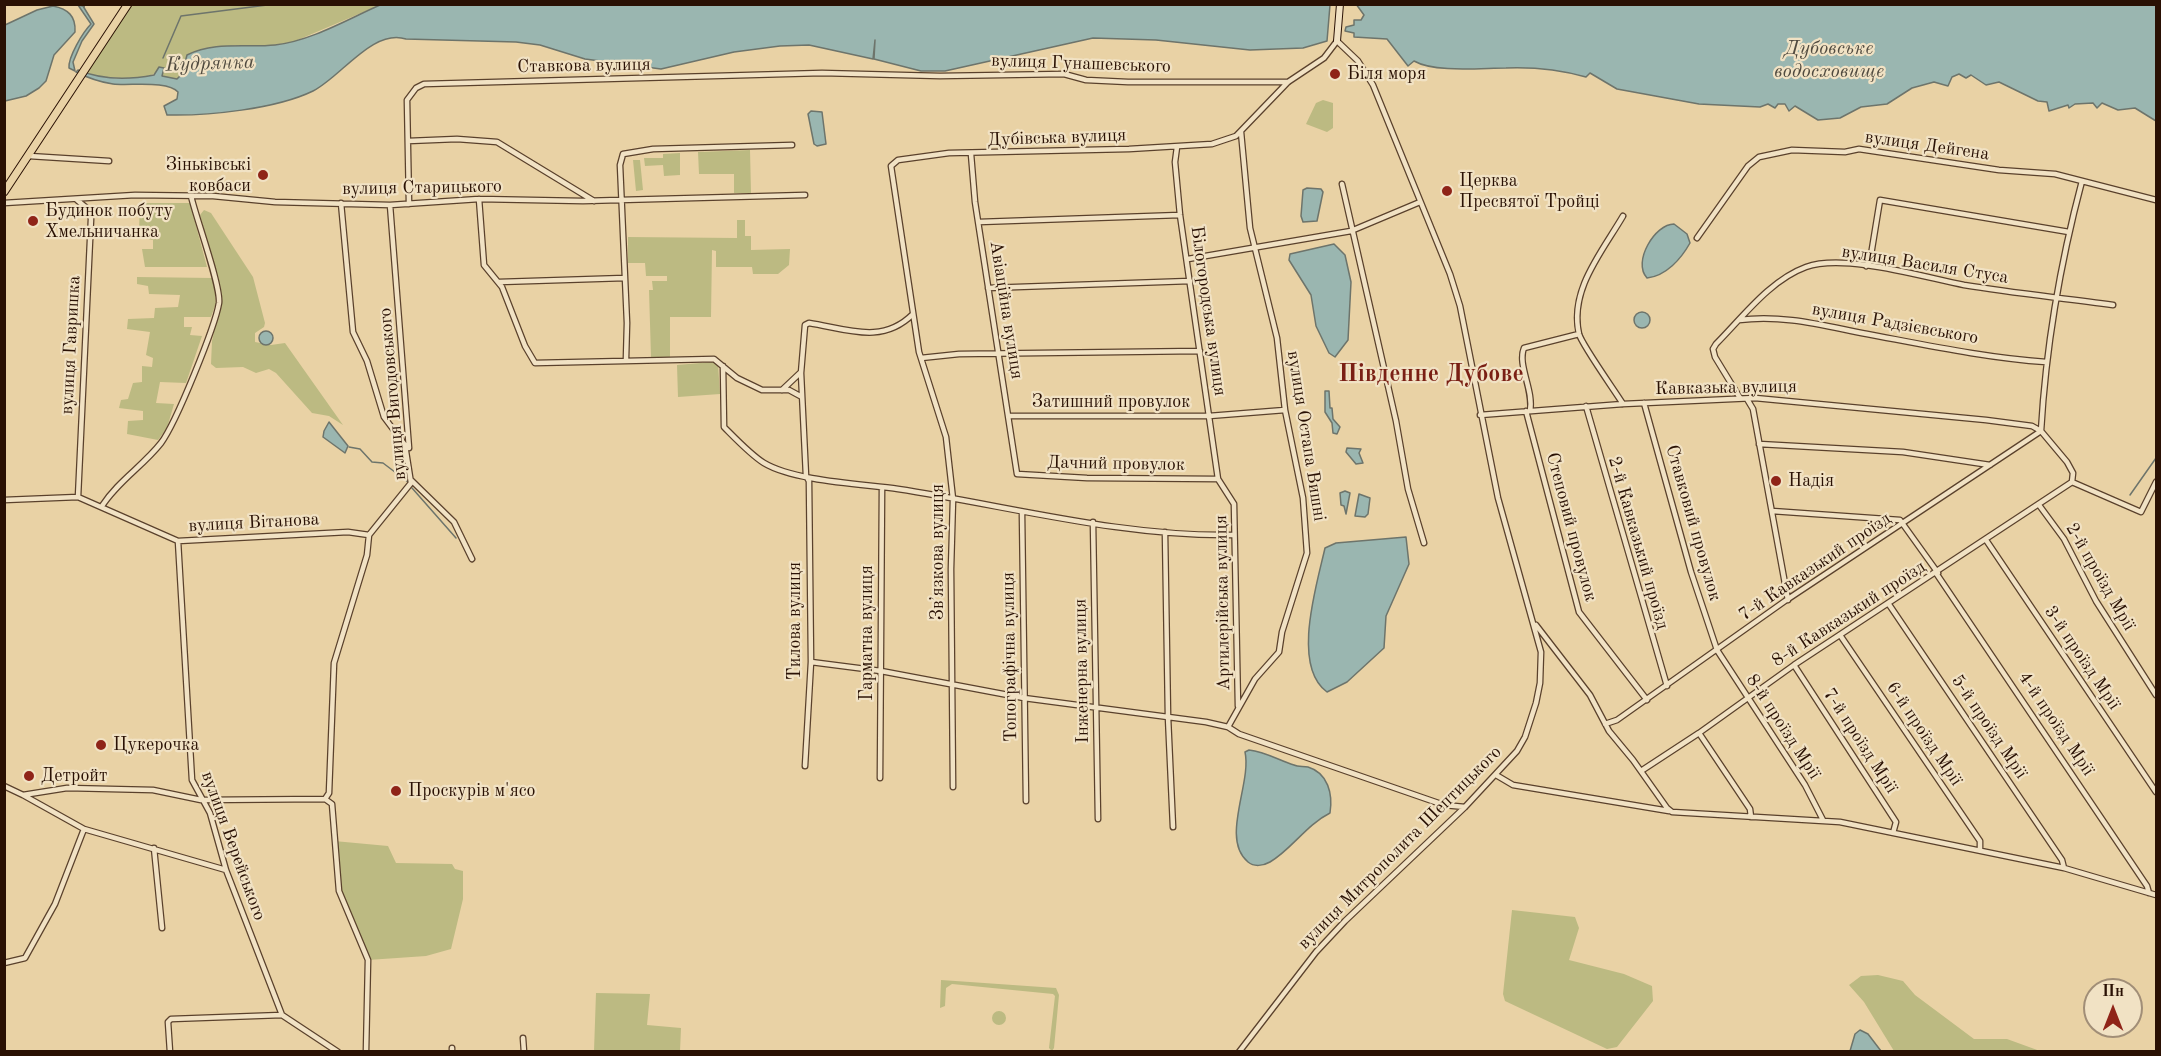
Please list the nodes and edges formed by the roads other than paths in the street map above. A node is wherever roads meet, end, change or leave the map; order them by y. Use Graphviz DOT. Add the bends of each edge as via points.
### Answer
graph roads {
  1 [pos="128,4"];
  2 [pos="1340,4"];
  3 [pos="1337,41"];
  4 [pos="873,73"];
  5 [pos="1288,82"];
  6 [pos="1240,132"];
  7 [pos="408,141"];
  8 [pos="792,145"];
  9 [pos="1177,147"];
  10 [pos="971,154"];
  11 [pos="29,156"];
  12 [pos="109,160"];
  13 [pos="2082,181"];
  14 [pos="1342,184"];
  15 [pos="4,192"];
  16 [pos="584,194"];
  17 [pos="805,195"];
  18 [pos="191,196"];
  19 [pos="479,199"];
  20 [pos="77,200"];
  21 [pos="623,200"];
  22 [pos="2157,200"];
  23 [pos="583,201"];
  24 [pos="594,201"];
  25 [pos="1420,202"];
  26 [pos="4,203"];
  27 [pos="341,203"];
  28 [pos="410,204"];
  29 [pos="390,206"];
  30 [pos="1180,215"];
  31 [pos="1623,216"];
  32 [pos="979,222"];
  33 [pos="1351,231"];
  34 [pos="2069,232"];
  35 [pos="1697,238"];
  36 [pos="1254,249"];
  37 [pos="1188,260"];
  38 [pos="1866,266"];
  39 [pos="625,278"];
  40 [pos="1190,281"];
  41 [pos="498,282"];
  42 [pos="988,288"];
  43 [pos="2055,297"];
  44 [pos="2113,305"];
  45 [pos="913,314"];
  46 [pos="1739,320"];
  47 [pos="915,323"];
  48 [pos="1579,334"];
  49 [pos="1200,351"];
  50 [pos="999,352"];
  51 [pos="921,358"];
  52 [pos="626,359"];
  53 [pos="2046,362"];
  54 [pos="723,366"];
  55 [pos="801,373"];
  56 [pos="782,390"];
  57 [pos="803,398"];
  58 [pos="1740,398"];
  59 [pos="1747,399"];
  60 [pos="1644,403"];
  61 [pos="1623,404"];
  62 [pos="1586,406"];
  63 [pos="1285,410"];
  64 [pos="1528,411"];
  65 [pos="1480,415"];
  66 [pos="1008,416"];
  67 [pos="1209,416"];
  68 [pos="2041,431"];
  69 [pos="408,437"];
  70 [pos="401,439"];
  71 [pos="1759,444"];
  72 [pos="1990,465"];
  73 [pos="1014,471"];
  74 [pos="806,476"];
  75 [pos="1218,479"];
  76 [pos="2072,482"];
  77 [pos="2157,482"];
  78 [pos="411,483"];
  79 [pos="882,487"];
  80 [pos="78,497"];
  81 [pos="953,499"];
  82 [pos="4,500"];
  83 [pos="2039,505"];
  84 [pos="102,506"];
  85 [pos="1772,511"];
  86 [pos="1022,513"];
  87 [pos="1093,522"];
  88 [pos="1905,523"];
  89 [pos="1165,532"];
  90 [pos="369,535"];
  91 [pos="1234,535"];
  92 [pos="1986,540"];
  93 [pos="178,541"];
  94 [pos="1424,543"];
  95 [pos="472,559"];
  96 [pos="1937,573"];
  97 [pos="1788,600"];
  98 [pos="1888,603"];
  99 [pos="1531,618"];
  100 [pos="1840,635"];
  101 [pos="1717,650"];
  102 [pos="811,662"];
  103 [pos="1794,665"];
  104 [pos="881,671"];
  105 [pos="952,685"];
  106 [pos="1667,686"];
  107 [pos="2157,695"];
  108 [pos="1747,697"];
  109 [pos="1024,698"];
  110 [pos="1647,700"];
  111 [pos="1238,706"];
  112 [pos="1096,709"];
  113 [pos="1168,717"];
  114 [pos="1605,724"];
  115 [pos="1228,727"];
  116 [pos="1699,733"];
  117 [pos="805,766"];
  118 [pos="1641,771"];
  119 [pos="1496,775"];
  120 [pos="880,778"];
  121 [pos="4,786"];
  122 [pos="953,787"];
  123 [pos="2157,792"];
  124 [pos="23,795"];
  125 [pos="325,799"];
  126 [pos="201,800"];
  127 [pos="1026,801"];
  128 [pos="1465,807"];
  129 [pos="1672,812"];
  130 [pos="1751,817"];
  131 [pos="1098,819"];
  132 [pos="1823,820"];
  133 [pos="1173,827"];
  134 [pos="84,829"];
  135 [pos="1893,833"];
  136 [pos="154,848"];
  137 [pos="1980,850"];
  138 [pos="2064,868"];
  139 [pos="226,870"];
  140 [pos="2149,893"];
  141 [pos="2157,895"];
  142 [pos="162,928"];
  143 [pos="4,963"];
  144 [pos="282,1015"];
  145 [pos="523,1038"];
  146 [pos="170,1052"];
  147 [pos="338,1052"];
  148 [pos="366,1052"];
  149 [pos="524,1052"];
  150 [pos="1239,1052"];
  1 -- 11 [label="main road"];
  2 -- 3 [label="street"];
  3 -- 5 [label="street, Дубівська вулиця" via="1324,58"];
  3 -- 25 [label="street, вулиця Митрополита Шептицького" via="1358,61 1373,85"];
  4 -- 5 [label="street, вулиця Гунашевського" via="1064,74 1086,80 1128,82"];
  4 -- 7 [label="street, Ставкова вулиця" via="424,84 407,100"];
  5 -- 6 [label="street, Дубівська вулиця"];
  6 -- 9 [label="street, Дубівська вулиця" via="1212,144"];
  6 -- 36 [label="street, вулиця Остапа Вишні"];
  7 -- 16 [label="street" via="497,142"];
  7 -- 28 [label="street, Ставкова вулиця"];
  8 -- 21 [label="street" via="653,149 624,154 620,165"];
  9 -- 10 [label="street, Дубівська вулиця"];
  9 -- 30 [label="street, Білогородська вулиця"];
  10 -- 32 [label="street, Авіаційна вулиця"];
  10 -- 45 [label="street, Дубівська вулиця" via="898,160 891,166"];
  11 -- 12 [label="street"];
  11 -- 15 [label="main road"];
  13 -- 22 [label="street, вулиця Дейгена"];
  13 -- 34 [label="street"];
  13 -- 35 [label="street, вулиця Дейгена" via="2055,174 1999,170 1859,149 1792,150 1765,154 1750,163"];
  14 -- 33 [label="street"];
  16 -- 23 [label="street"];
  16 -- 24 [label="street"];
  17 -- 21 [label="street, вулиця Старицького"];
  18 -- 20 [label="street, вулиця Старицького"];
  18 -- 27 [label="street, вулиця Старицького"];
  18 -- 84 [label="street" via="219,302 170,430"];
  19 -- 23 [label="street, вулиця Старицького"];
  19 -- 28 [label="street, вулиця Старицького"];
  19 -- 41 [label="street" via="481,255 486,271"];
  20 -- 26 [label="street, вулиця Старицького"];
  20 -- 80 [label="street, вулиця Гавришка" via="89,210 91,219"];
  21 -- 24 [label="street, вулиця Старицького"];
  21 -- 39 [label="street"];
  23 -- 24 [label="street, вулиця Старицького"];
  25 -- 33 [label="street"];
  25 -- 65 [label="street, вулиця Митрополита Шептицького" via="1460,306"];
  27 -- 29 [label="street, вулиця Старицького"];
  27 -- 70 [label="street" via="351,326 367,361 384,417"];
  28 -- 29 [label="street, вулиця Старицького"];
  29 -- 69 [label="street, вулиця Вигодовського"];
  30 -- 32 [label="street"];
  30 -- 37 [label="street, Білогородська вулиця"];
  31 -- 48 [label="street" via="1581,290 1577,303"];
  32 -- 42 [label="street, Авіаційна вулиця"];
  33 -- 36 [label="street"];
  33 -- 94 [label="street" via="1374,321 1408,489"];
  34 -- 38 [label="street" via="1880,200"];
  34 -- 43 [label="street"];
  36 -- 37 [label="street"];
  36 -- 63 [label="street, вулиця Остапа Вишні" via="1277,338"];
  37 -- 40 [label="street, Білогородська вулиця"];
  38 -- 43 [label="street, вулиця Василя Стуса"];
  38 -- 46 [label="street, вулиця Василя Стуса" via="1824,263 1804,268 1768,292"];
  39 -- 41 [label="street"];
  39 -- 52 [label="street"];
  40 -- 42 [label="street"];
  40 -- 49 [label="street, Білогородська вулиця"];
  41 -- 52 [label="street" via="535,363"];
  42 -- 50 [label="street, Авіаційна вулиця"];
  43 -- 44 [label="street, вулиця Василя Стуса"];
  43 -- 53 [label="street"];
  45 -- 47 [label="street, Дубівська вулиця"];
  45 -- 55 [label="street, Тилова вулиця" via="899,327 867,333 809,323 803,332"];
  46 -- 53 [label="street, вулиця Радзієвського" via="1761,317 1805,322"];
  46 -- 58 [label="street, вулиця Василя Стуса" via="1713,349"];
  47 -- 51 [label="street, Звʼязкова вулиця"];
  48 -- 61 [label="street"];
  48 -- 64 [label="street, Степовий провулок" via="1524,348 1522,360 1531,392"];
  49 -- 50 [label="street"];
  49 -- 67 [label="street, Білогородська вулиця"];
  50 -- 51 [label="street"];
  50 -- 66 [label="street, Авіаційна вулиця"];
  51 -- 81 [label="street, Звʼязкова вулиця" via="946,437"];
  52 -- 54 [label="street" via="714,359"];
  53 -- 68 [label="street"];
  54 -- 56 [label="street" via="762,390"];
  54 -- 74 [label="street" via="724,427 765,464"];
  55 -- 56 [label="street"];
  55 -- 57 [label="street, Тилова вулиця"];
  56 -- 57 [label="street"];
  57 -- 74 [label="street, Тилова вулиця"];
  58 -- 59 [label="street, Кавказька вулиця"];
  58 -- 60 [label="street, Кавказька вулиця"];
  59 -- 68 [label="street, Кавказька вулиця" via="1789,399 1986,420 2032,426"];
  59 -- 71 [label="street" via="1753,409"];
  60 -- 61 [label="street, Кавказька вулиця"];
  60 -- 101 [label="street, Ставковий провулок"];
  61 -- 62 [label="street, Кавказька вулиця"];
  62 -- 64 [label="street, Кавказька вулиця"];
  62 -- 106 [label="street, 2-й Кавказький проїзд"];
  63 -- 67 [label="street, Затишний провулок"];
  63 -- 111 [label="street, вулиця Остапа Вишні" via="1303,498 1307,554 1279,652"];
  64 -- 65 [label="street, Кавказька вулиця"];
  64 -- 110 [label="street, Степовий провулок" via="1579,612"];
  65 -- 99 [label="street, вулиця Митрополита Шептицького"];
  66 -- 67 [label="street, Затишний провулок"];
  66 -- 73 [label="street, Авіаційна вулиця"];
  67 -- 75 [label="street, Білогородська вулиця"];
  68 -- 72 [label="street, 7-й Кавказький проїзд"];
  68 -- 76 [label="street" via="2067,462 2073,473"];
  69 -- 70 [label="street" via="405,441"];
  69 -- 78 [label="street, вулиця Вигодовського"];
  70 -- 78 [label="street" via="408,455"];
  71 -- 72 [label="street" via="1903,452"];
  71 -- 85 [label="street"];
  72 -- 88 [label="street, 7-й Кавказький проїзд"];
  73 -- 75 [label="street, Дачний провулок" via="1022,476"];
  74 -- 79 [label="street"];
  74 -- 102 [label="street, Тилова вулиця"];
  75 -- 91 [label="street, Артилерійська вулиця" via="1233,499"];
  76 -- 77 [label="street" via="2141,512"];
  76 -- 83 [label="street, 8-й Кавказький проїзд"];
  78 -- 90 [label="street"];
  78 -- 95 [label="street, вулиця Вигодовського" via="454,522"];
  79 -- 81 [label="street"];
  79 -- 104 [label="street, Гарматна вулиця"];
  80 -- 82 [label="street, вулиця Вітанова"];
  80 -- 84 [label="street, вулиця Вітанова"];
  81 -- 86 [label="street"];
  81 -- 105 [label="street, Звʼязкова вулиця"];
  83 -- 92 [label="street, 8-й Кавказький проїзд"];
  83 -- 107 [label="street, 2-й проїзд Мрії" via="2064,539 2096,601"];
  84 -- 93 [label="street, вулиця Вітанова"];
  85 -- 88 [label="street"];
  85 -- 97 [label="street"];
  86 -- 87 [label="street"];
  86 -- 109 [label="street, Топографічна вулиця"];
  87 -- 89 [label="street"];
  87 -- 112 [label="street, Інженерна вулиця"];
  88 -- 96 [label="street, 4-й проїзд Мрії"];
  88 -- 97 [label="street, 7-й Кавказький проїзд"];
  89 -- 91 [label="street"];
  89 -- 113 [label="street"];
  90 -- 93 [label="street, вулиця Вітанова" via="348,532"];
  90 -- 125 [label="street" via="367,555 334,663 329,793"];
  91 -- 111 [label="street, Артилерійська вулиця"];
  92 -- 96 [label="street, 8-й Кавказький проїзд"];
  92 -- 123 [label="street, 3-й проїзд Мрії"];
  93 -- 126 [label="street, вулиця Верейського" via="192,780"];
  96 -- 98 [label="street, 8-й Кавказький проїзд"];
  96 -- 140 [label="street, 4-й проїзд Мрії"];
  97 -- 101 [label="street, 7-й Кавказький проїзд"];
  98 -- 100 [label="street, 8-й Кавказький проїзд"];
  98 -- 138 [label="street, 5-й проїзд Мрії" via="2065,864"];
  99 -- 114 [label="street" via="1590,695"];
  99 -- 119 [label="street, вулиця Митрополита Шептицького" via="1541,652 1540,683 1525,737"];
  100 -- 103 [label="street, 8-й Кавказький проїзд"];
  100 -- 137 [label="street, 6-й проїзд Мрії" via="1980,841"];
  101 -- 106 [label="street, 7-й Кавказький проїзд"];
  101 -- 108 [label="street, 8-й проїзд Мрії"];
  102 -- 104 [label="street"];
  102 -- 117 [label="street, Тилова вулиця"];
  103 -- 108 [label="street, 8-й Кавказький проїзд"];
  103 -- 135 [label="street, 7-й проїзд Мрії" via="1896,822"];
  104 -- 105 [label="street"];
  104 -- 120 [label="street, Гарматна вулиця"];
  105 -- 109 [label="street"];
  105 -- 122 [label="street, Звʼязкова вулиця"];
  106 -- 110 [label="street, 7-й Кавказький проїзд"];
  108 -- 116 [label="street, 8-й Кавказький проїзд"];
  108 -- 132 [label="street, 8-й проїзд Мрії"];
  109 -- 112 [label="street"];
  109 -- 127 [label="street, Топографічна вулиця"];
  110 -- 114 [label="street, 7-й Кавказький проїзд"];
  111 -- 115 [label="street, вулиця Остапа Вишні"];
  112 -- 113 [label="street"];
  112 -- 131 [label="street, Інженерна вулиця"];
  113 -- 115 [label="street"];
  113 -- 133 [label="street"];
  114 -- 118 [label="street"];
  115 -- 128 [label="street" via="1436,802"];
  116 -- 118 [label="street, 8-й Кавказький проїзд"];
  116 -- 130 [label="street" via="1750,809"];
  118 -- 129 [label="street"];
  119 -- 128 [label="street, вулиця Митрополита Шептицького"];
  119 -- 129 [label="street" via="1513,785"];
  121 -- 124 [label="street"];
  124 -- 126 [label="street" via="78,788 153,790"];
  124 -- 134 [label="street"];
  125 -- 126 [label="street"];
  125 -- 148 [label="street" via="332,804 339,891 368,960"];
  126 -- 139 [label="street, вулиця Верейського" via="210,813"];
  128 -- 150 [label="street, вулиця Митрополита Шептицького" via="1316,952"];
  129 -- 130 [label="street"];
  130 -- 132 [label="street"];
  132 -- 135 [label="street"];
  134 -- 136 [label="street"];
  134 -- 143 [label="street" via="55,904 25,958"];
  135 -- 137 [label="street"];
  136 -- 139 [label="street"];
  136 -- 142 [label="street"];
  137 -- 138 [label="street"];
  138 -- 140 [label="street"];
  139 -- 144 [label="street, вулиця Верейського"];
  140 -- 141 [label="street"];
  144 -- 146 [label="street" via="171,1019"];
  144 -- 147 [label="street"];
  145 -- 149 [label="street"];
}
